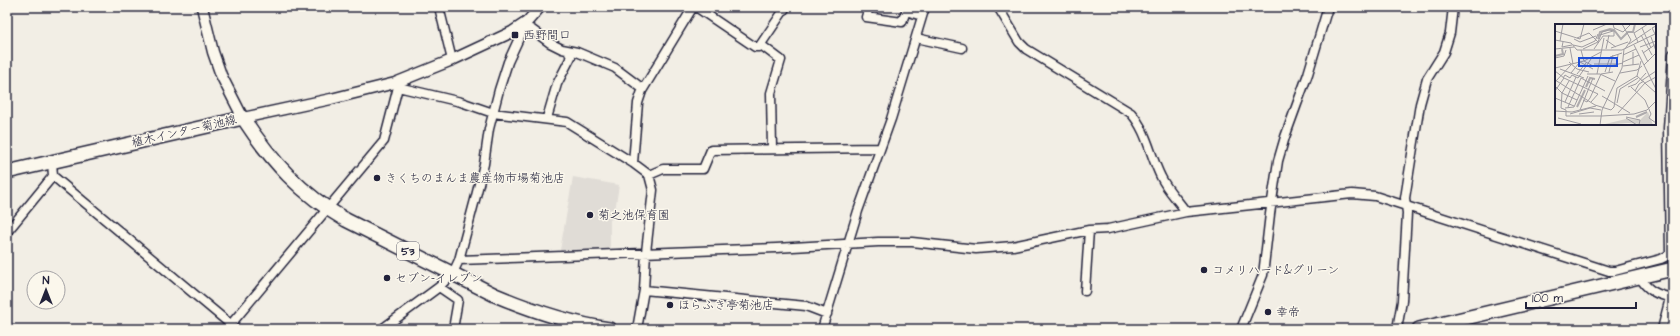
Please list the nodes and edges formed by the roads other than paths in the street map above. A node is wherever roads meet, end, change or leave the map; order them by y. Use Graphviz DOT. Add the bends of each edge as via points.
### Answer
graph roads {
  1 [pos="202,7"];
  2 [pos="440,7"];
  3 [pos="540,7"];
  4 [pos="695,7"];
  5 [pos="786,7"];
  6 [pos="868,7"];
  7 [pos="925,7"];
  8 [pos="998,7"];
  9 [pos="1328,7"];
  10 [pos="1453,7"];
  11 [pos="922,16"];
  12 [pos="525,25"];
  13 [pos="916,38"];
  14 [pos="761,45"];
  15 [pos="962,48"];
  16 [pos="568,51"];
  17 [pos="1673,54"];
  18 [pos="452,60"];
  19 [pos="396,85"];
  20 [pos="643,89"];
  21 [pos="493,113"];
  22 [pos="243,118"];
  23 [pos="547,118"];
  24 [pos="1671,146"];
  25 [pos="880,148"];
  26 [pos="772,149"];
  27 [pos="52,162"];
  28 [pos="633,163"];
  29 [pos="7,172"];
  30 [pos="649,175"];
  31 [pos="53,176"];
  32 [pos="1272,203"];
  33 [pos="1406,206"];
  34 [pos="327,209"];
  35 [pos="1186,212"];
  36 [pos="1089,230"];
  37 [pos="7,232"];
  38 [pos="849,245"];
  39 [pos="646,252"];
  40 [pos="459,260"];
  41 [pos="1673,269"];
  42 [pos="1615,271"];
  43 [pos="453,273"];
  44 [pos="1640,277"];
  45 [pos="1625,281"];
  46 [pos="439,287"];
  47 [pos="644,290"];
  48 [pos="1085,292"];
  49 [pos="1672,298"];
  50 [pos="827,314"];
  51 [pos="1442,326"];
  52 [pos="231,328"];
  53 [pos="382,329"];
  54 [pos="453,329"];
  55 [pos="609,329"];
  56 [pos="637,329"];
  57 [pos="822,329"];
  58 [pos="1241,329"];
  59 [pos="1397,329"];
  60 [pos="1419,329"];
  61 [pos="1662,329"];
  1 -- 22 [label="street" via="221,75"];
  2 -- 18 [label="street"];
  3 -- 12 [label="street"];
  4 -- 14 [label="street" via="755,47 760,48"];
  4 -- 20 [label="street"];
  5 -- 14 [label="street"];
  6 -- 11 [label="street" via="866,17 902,22 906,11"];
  7 -- 11 [label="street"];
  8 -- 35 [label="street" via="1026,49 1131,113 1142,127 1161,177"];
  9 -- 32 [label="street" via="1278,161"];
  10 -- 33 [label="street" via="1450,33 1444,52 1427,79 1420,104 1405,198"];
  11 -- 13 [label="street"];
  12 -- 16 [label="street" via="550,43"];
  12 -- 18 [label="street"];
  12 -- 21 [label="street" via="508,62"];
  13 -- 15 [label="street"];
  13 -- 25 [label="street"];
  14 -- 26 [label="street" via="781,60 771,93"];
  16 -- 20 [label="street" via="577,52 615,68"];
  16 -- 23 [label="street" via="571,57 557,84"];
  17 -- 24 [label="street" via="1668,128"];
  18 -- 19 [label="street"];
  19 -- 21 [label="street"];
  19 -- 22 [label="street"];
  19 -- 34 [label="street" via="384,141"];
  20 -- 28 [label="street" via="638,103"];
  21 -- 23 [label="street"];
  21 -- 40 [label="street" via="484,164"];
  22 -- 27 [label="main road, 植木インター菊池線"];
  22 -- 34 [label="main road, 植木インター菊池線 / 53" via="270,156 298,186"];
  23 -- 28 [label="street" via="567,122"];
  24 -- 42 [label="street" via="1668,161 1670,253 1661,259"];
  25 -- 26 [label="street"];
  25 -- 38 [label="street"];
  26 -- 30 [label="street" via="711,150 703,169 663,169"];
  27 -- 29 [label="main road, 植木インター菊池線"];
  27 -- 31 [label="street"];
  28 -- 30 [label="street"];
  30 -- 39 [label="street" via="653,190"];
  31 -- 37 [label="street"];
  31 -- 52 [label="street"];
  32 -- 33 [label="street" via="1352,194 1375,196"];
  32 -- 35 [label="street"];
  32 -- 58 [label="street" via="1263,275"];
  33 -- 42 [label="street"];
  33 -- 59 [label="street" via="1402,302"];
  34 -- 43 [label="main road, 植木インター菊池線 / 53"];
  34 -- 52 [label="street"];
  35 -- 36 [label="street" via="1108,229"];
  36 -- 38 [label="street" via="1013,246 976,249 912,242"];
  36 -- 48 [label="street"];
  38 -- 39 [label="street"];
  38 -- 50 [label="street"];
  39 -- 40 [label="street"];
  39 -- 47 [label="street"];
  40 -- 43 [label="street"];
  41 -- 44 [label="main road"];
  42 -- 45 [label="street"];
  43 -- 46 [label="street"];
  43 -- 55 [label="main road, 植木インター菊池線 / 53" via="513,303 555,317"];
  44 -- 45 [label="main road"];
  44 -- 49 [label="street" via="1650,290"];
  45 -- 51 [label="main road"];
  46 -- 53 [label="street"];
  46 -- 54 [label="street" via="458,300"];
  47 -- 50 [label="street" via="806,306"];
  47 -- 56 [label="street"];
  49 -- 61 [label="street"];
  50 -- 57 [label="street"];
  51 -- 60 [label="main road"];
}
